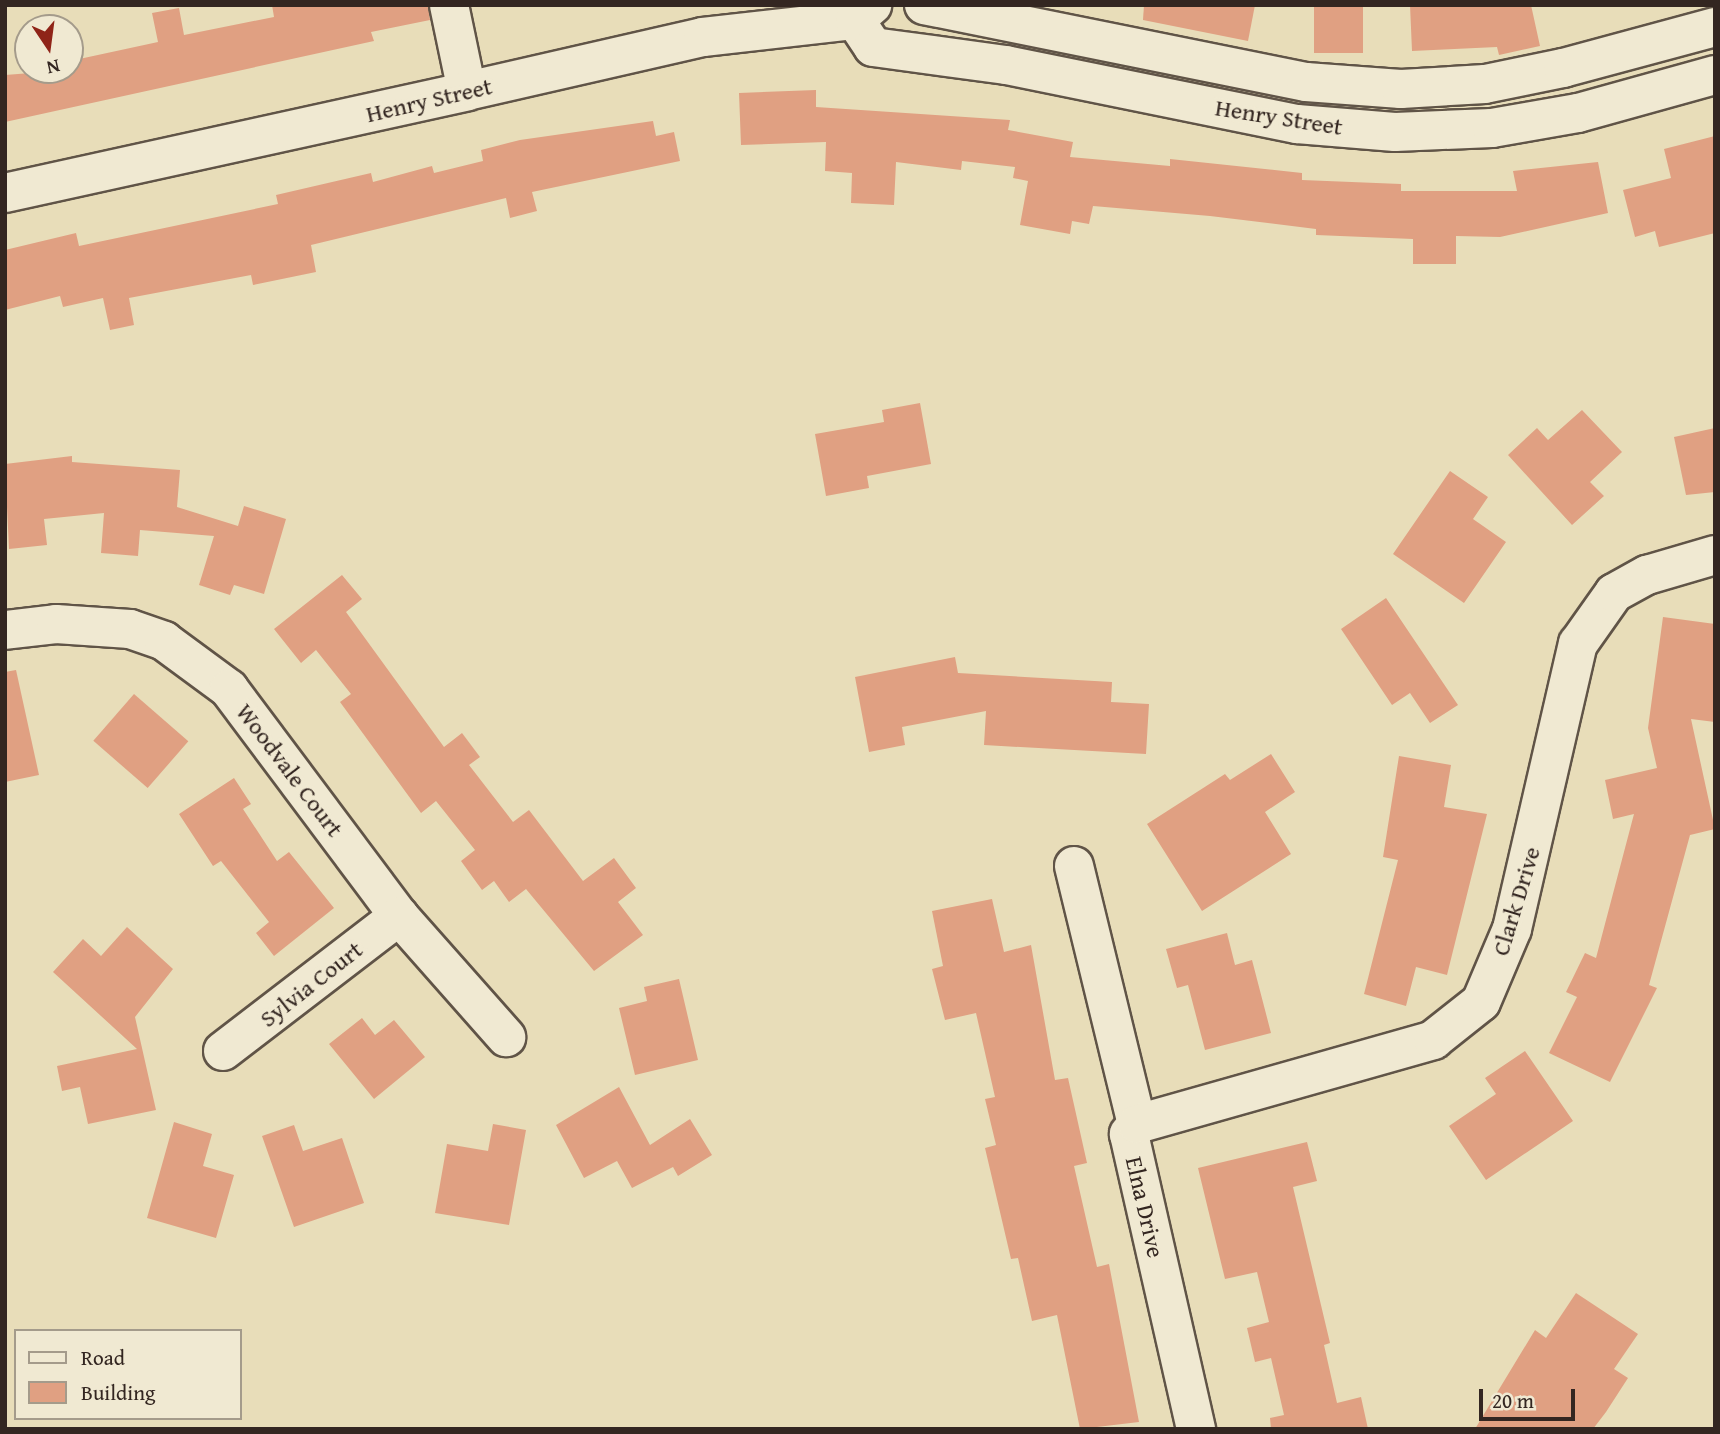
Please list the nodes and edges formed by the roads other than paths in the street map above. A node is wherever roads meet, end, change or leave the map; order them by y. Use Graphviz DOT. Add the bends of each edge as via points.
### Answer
graph roads {
  1 [pos="449,5"];
  2 [pos="924,5"];
  3 [pos="863,10"];
  4 [pos="1715,27"];
  5 [pos="1715,75"];
  6 [pos="467,91"];
  7 [pos="5,193"];
  8 [pos="1715,555"];
  9 [pos="5,630"];
  10 [pos="1074,866"];
  11 [pos="399,916"];
  12 [pos="506,1037"];
  13 [pos="223,1051"];
  14 [pos="1137,1124"];
  15 [pos="1196,1429"];
  1 -- 6 [label="street"];
  2 -- 4 [label="street, Henry Street" via="1009,17 1306,82 1401,89 1550,71"];
  3 -- 5 [label="street, Henry Street" via="873,47 1006,65 1297,124 1395,132 1492,128 1566,115"];
  3 -- 6 [label="street, Henry Street" via="703,37"];
  6 -- 7 [label="street, Henry Street"];
  8 -- 14 [label="street, Clark Drive" via="1647,575 1614,593 1578,644 1512,929 1481,1002 1433,1040"];
  9 -- 11 [label="street, Woodvale Court" via="68,625 131,629 164,641 229,689"];
  10 -- 14 [label="street, Elna Drive"];
  11 -- 12 [label="street, Woodvale Court"];
  11 -- 13 [label="street, Sylvia Court"];
  14 -- 15 [label="street, Elna Drive" via="1129,1134"];
}
